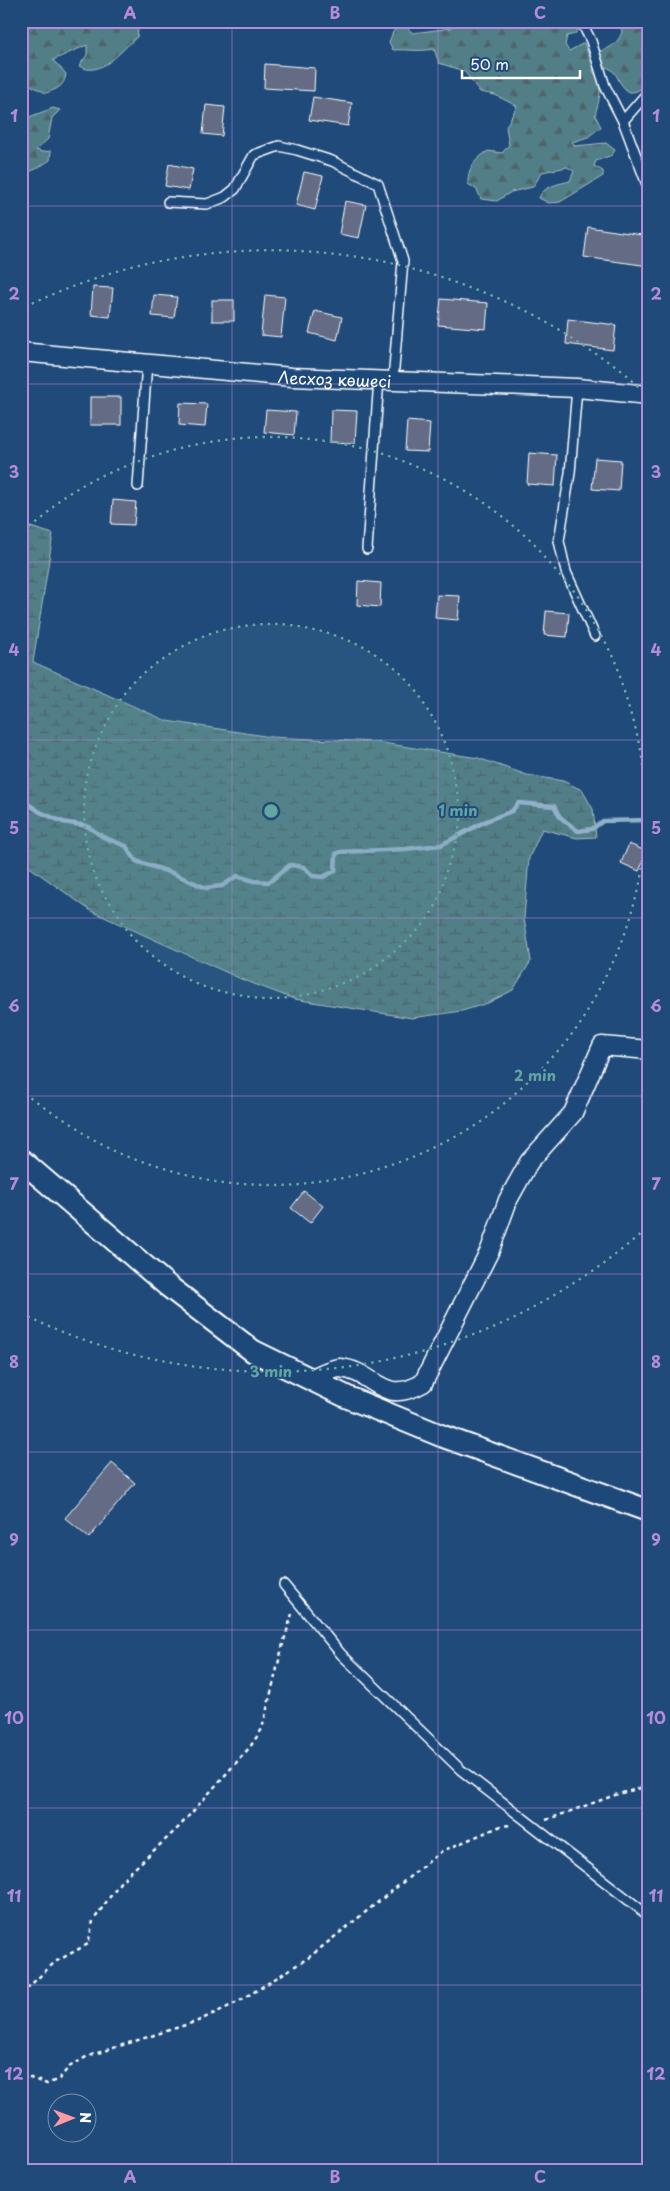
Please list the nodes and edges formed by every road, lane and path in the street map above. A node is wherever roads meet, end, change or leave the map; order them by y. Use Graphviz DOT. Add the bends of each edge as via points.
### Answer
graph roads {
  1 [pos="581,21"];
  2 [pos="649,91"];
  3 [pos="623,121"];
  4 [pos="649,190"];
  5 [pos="168,202"];
  6 [pos="21,352"];
  7 [pos="147,363"];
  8 [pos="386,379"];
  9 [pos="577,388"];
  10 [pos="648,392"];
  11 [pos="138,486"];
  12 [pos="367,549"];
  13 [pos="595,636"];
  14 [pos="649,1050"];
  15 [pos="21,1160"];
  16 [pos="310,1379"];
  17 [pos="649,1512"];
  18 [pos="284,1585"];
  19 [pos="297,1600"];
  20 [pos="649,1786"];
  21 [pos="531,1824"];
  22 [pos="649,1916"];
  23 [pos="21,1994"];
  24 [pos="21,2078"];
  1 -- 3 [label="lane" via="605,86"];
  2 -- 3 [label="lane"];
  3 -- 4 [label="lane"];
  5 -- 8 [label="lane" via="207,204 225,197 235,189 254,155 279,146 332,161 378,184 403,261"];
  6 -- 7 [label="street, Лесхоз көшесі"];
  7 -- 8 [label="street, Лесхоз көшесі" via="292,377"];
  7 -- 11 [label="lane"];
  8 -- 9 [label="street, Лесхоз көшесі"];
  8 -- 12 [label="lane"];
  9 -- 10 [label="street, Лесхоз көшесі"];
  9 -- 13 [label="lane" via="560,541 566,572"];
  14 -- 16 [label="street" via="602,1046 573,1113 529,1162 508,1200 490,1250 423,1382 412,1389 395,1392 338,1368"];
  15 -- 16 [label="street" via="168,1286 253,1351"];
  16 -- 17 [label="street" via="442,1436"];
  18 -- 19 [label="lane"];
  19 -- 21 [label="lane" via="341,1654 461,1770"];
  19 -- 23 [label="path" via="283,1644 269,1709 262,1729 250,1747 179,1828 121,1881 93,1921 88,1944 55,1962"];
  20 -- 21 [label="path"];
  21 -- 22 [label="lane"];
  21 -- 24 [label="path" via="501,1826 442,1851 308,1958 238,2002 198,2021 88,2056 69,2067 59,2079 47,2084 28,2077"];
}
